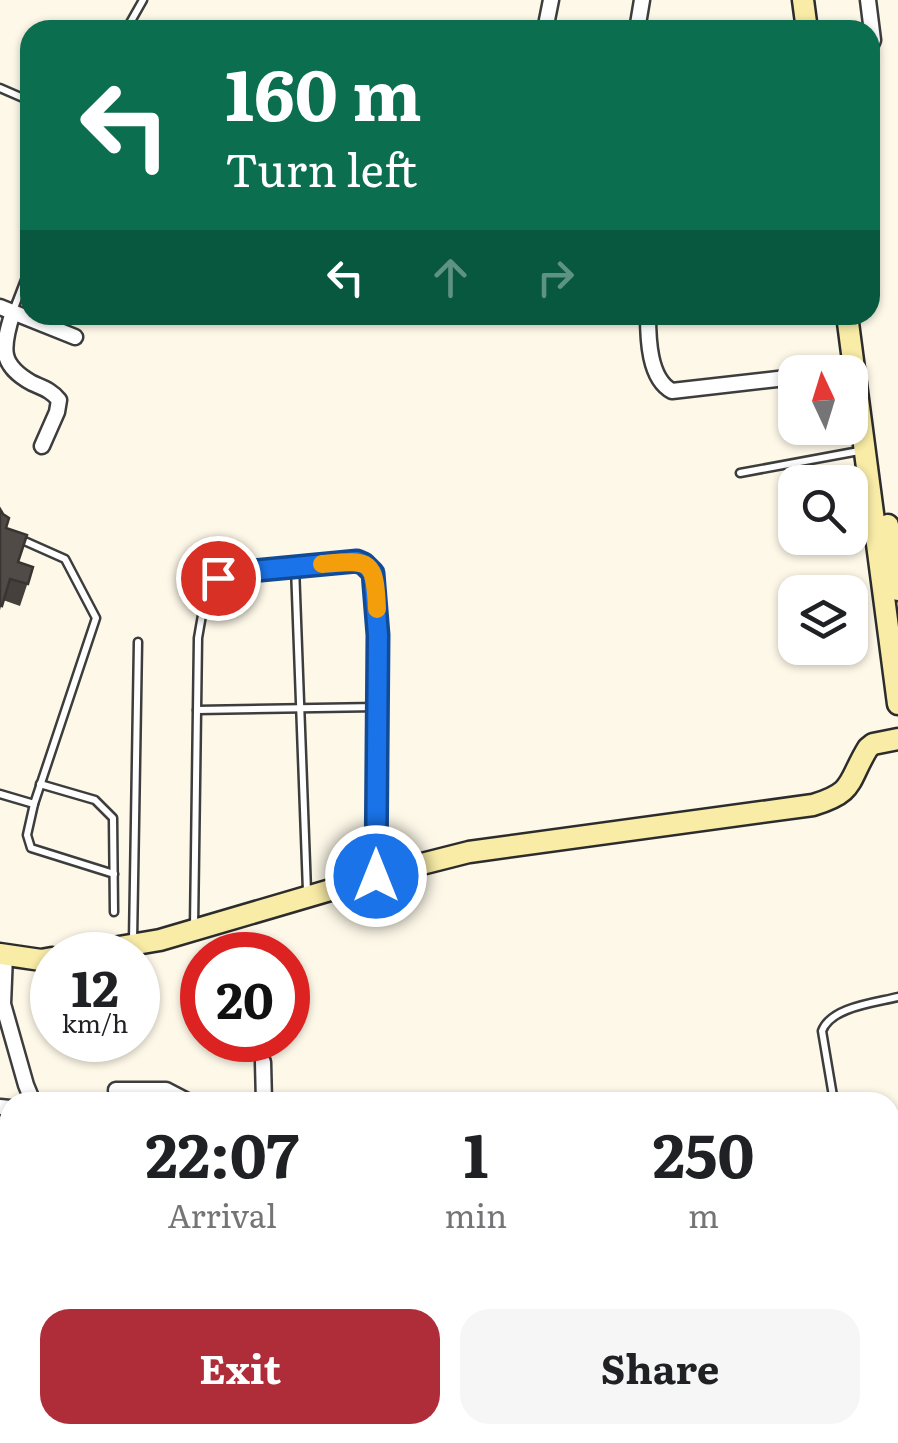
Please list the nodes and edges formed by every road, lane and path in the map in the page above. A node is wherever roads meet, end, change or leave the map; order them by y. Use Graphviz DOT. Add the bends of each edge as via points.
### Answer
graph roads {
  1 [pos="20,285"];
  2 [pos="6,310"];
  3 [pos="43,325"];
  4 [pos="649,325"];
  5 [pos="848,325"];
  6 [pos="858,325"];
  7 [pos="75,338"];
  8 [pos="852,355"];
  9 [pos="778,379"];
  10 [pos="864,445"];
  11 [pos="42,446"];
  12 [pos="865,450"];
  13 [pos="740,473"];
  14 [pos="16,538"];
  15 [pos="296,567"];
  16 [pos="898,590"];
  17 [pos="138,642"];
  18 [pos="898,704"];
  19 [pos="377,707"];
  20 [pos="300,708"];
  21 [pos="197,710"];
  22 [pos="898,739"];
  23 [pos="40,784"];
  24 [pos="0,794"];
  25 [pos="34,804"];
  26 [pos="114,874"];
  27 [pos="376,876"];
  28 [pos="307,897"];
  29 [pos="114,912"];
  30 [pos="194,930"];
  31 [pos="132,932"];
  32 [pos="160,938"];
  33 [pos="3,954"];
  34 [pos="30,958"];
  35 [pos="898,997"];
  36 [pos="264,1062"];
  37 [pos="29,1092"];
  38 [pos="116,1092"];
  39 [pos="170,1092"];
  40 [pos="264,1092"];
  41 [pos="832,1092"];
  1 -- 2 [label="lane"];
  2 -- 11 [label="street" via="6,369 59,400"];
  3 -- 7 [label="street"];
  4 -- 9 [label="street" via="652,359 672,392"];
  5 -- 8 [label="street"];
  6 -- 16 [label="street"];
  10 -- 12 [label="street"];
  12 -- 13 [label="lane"];
  12 -- 18 [label="street"];
  14 -- 23 [label="lane" via="65,559 96,618"];
  15 -- 19 [label="lane" via="357,561 373,573"];
  15 -- 20 [label="lane"];
  15 -- 21 [label="lane" via="230,573 212,586 198,638"];
  17 -- 31 [label="lane"];
  19 -- 20 [label="lane"];
  19 -- 27 [label="lane"];
  20 -- 21 [label="lane"];
  20 -- 28 [label="lane"];
  21 -- 30 [label="lane"];
  22 -- 27 [label="street" via="873,744 844,790 813,805 470,852"];
  23 -- 25 [label="lane"];
  23 -- 26 [label="lane" via="96,800 114,818"];
  24 -- 25 [label="lane"];
  25 -- 26 [label="lane" via="31,848"];
  26 -- 29 [label="lane"];
  27 -- 28 [label="street"];
  28 -- 30 [label="street"];
  30 -- 32 [label="street"];
  33 -- 34 [label="street"];
  33 -- 37 [label="street" via="3,1004"];
  35 -- 41 [label="lane" via="837,1013 824,1025"];
  36 -- 40 [label="street"];
  38 -- 39 [label="street"];
}
